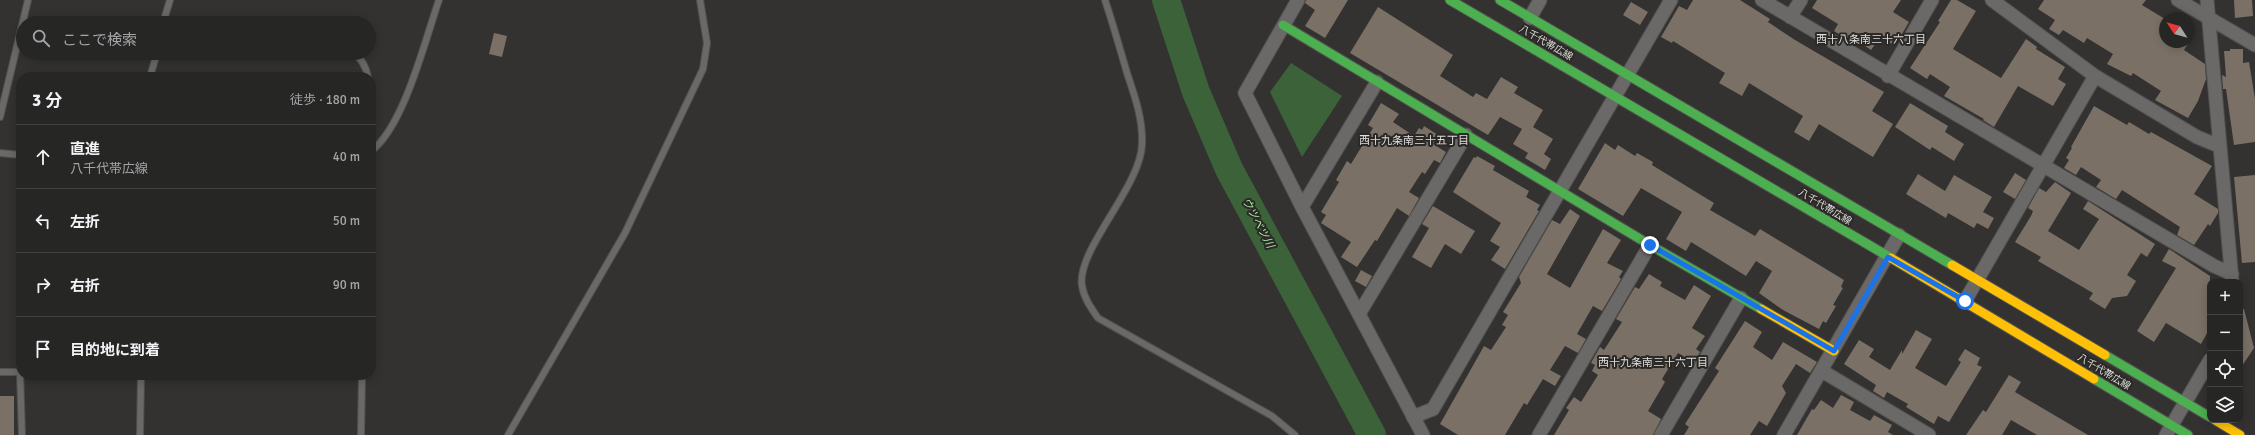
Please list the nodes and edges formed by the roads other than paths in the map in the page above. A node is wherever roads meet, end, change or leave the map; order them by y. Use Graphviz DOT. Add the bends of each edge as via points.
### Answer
graph roads {
  1 [pos="28,0"];
  2 [pos="170,0"];
  3 [pos="439,0"];
  4 [pos="700,0"];
  5 [pos="1105,0"];
  6 [pos="1298,0"];
  7 [pos="1450,0"];
  8 [pos="1500,0"];
  9 [pos="1540,0"];
  10 [pos="1671,0"];
  11 [pos="1762,0"];
  12 [pos="1801,0"];
  13 [pos="1932,0"];
  14 [pos="1992,0"];
  15 [pos="2178,0"];
  16 [pos="2207,0"];
  17 [pos="24,16"];
  18 [pos="165,16"];
  19 [pos="1790,17"];
  20 [pos="1530,18"];
  21 [pos="2209,19"];
  22 [pos="1283,26"];
  23 [pos="2255,45"];
  24 [pos="16,50"];
  25 [pos="156,60"];
  26 [pos="361,60"];
  27 [pos="152,72"];
  28 [pos="367,72"];
  29 [pos="1627,74"];
  30 [pos="1888,76"];
  31 [pos="2095,76"];
  32 [pos="1377,82"];
  33 [pos="1615,96"];
  34 [pos="0,117"];
  35 [pos="1466,135"];
  36 [pos="2219,146"];
  37 [pos="376,147"];
  38 [pos="0,153"];
  39 [pos="16,155"];
  40 [pos="2043,166"];
  41 [pos="1559,191"];
  42 [pos="1302,207"];
  43 [pos="1900,235"];
  44 [pos="1650,245"];
  45 [pos="1888,257"];
  46 [pos="2232,278"];
  47 [pos="1977,281"];
  48 [pos="1741,298"];
  49 [pos="1965,301"];
  50 [pos="1359,314"];
  51 [pos="1834,351"];
  52 [pos="2207,365"];
  53 [pos="1822,371"];
  54 [pos="0,372"];
  55 [pos="16,372"];
  56 [pos="20,380"];
  57 [pos="141,380"];
  58 [pos="362,380"];
  59 [pos="2185,402"];
  60 [pos="2207,415"];
  61 [pos="1414,417"];
  62 [pos="2220,423"];
  63 [pos="2169,430"];
  64 [pos="22,435"];
  65 [pos="140,435"];
  66 [pos="361,435"];
  67 [pos="508,435"];
  68 [pos="1295,435"];
  69 [pos="1423,435"];
  70 [pos="1539,435"];
  71 [pos="1661,435"];
  72 [pos="1784,435"];
  73 [pos="1928,435"];
  74 [pos="2188,435"];
  75 [pos="2240,435"];
  1 -- 17 [label="lane"];
  2 -- 18 [label="lane"];
  3 -- 37 [label="lane" via="399,115 382,143"];
  4 -- 67 [label="lane" via="707,42 703,69 625,233"];
  5 -- 68 [label="lane" via="1142,121 1142,146 1129,183 1086,261 1081,284 1086,300 1098,318 1272,416"];
  6 -- 22 [label="street"];
  7 -- 33 [label="main road, 八千代帯広線"];
  8 -- 20 [label="main road, 八千代帯広線"];
  9 -- 20 [label="street"];
  10 -- 29 [label="street"];
  11 -- 19 [label="street"];
  12 -- 19 [label="street"];
  13 -- 30 [label="street"];
  14 -- 31 [label="street"];
  15 -- 21 [label="street"];
  16 -- 21 [label="street"];
  19 -- 30 [label="street"];
  20 -- 29 [label="main road, 八千代帯広線"];
  21 -- 23 [label="street"];
  21 -- 36 [label="street"];
  22 -- 32 [label="main road"];
  22 -- 42 [label="street" via="1245,93"];
  24 -- 34 [label="lane"];
  25 -- 27 [label="lane"];
  26 -- 28 [label="lane"];
  29 -- 33 [label="street"];
  29 -- 43 [label="main road, 八千代帯広線"];
  30 -- 40 [label="street"];
  31 -- 36 [label="street" via="2197,137"];
  31 -- 40 [label="street"];
  32 -- 35 [label="main road"];
  32 -- 42 [label="street"];
  33 -- 41 [label="street"];
  33 -- 45 [label="main road, 八千代帯広線"];
  35 -- 41 [label="main road"];
  35 -- 50 [label="street"];
  36 -- 46 [label="street"];
  38 -- 39 [label="lane"];
  40 -- 46 [label="street"];
  40 -- 47 [label="street"];
  41 -- 44 [label="main road"];
  41 -- 61 [label="street" via="1433,409"];
  42 -- 50 [label="street"];
  43 -- 45 [label="street"];
  43 -- 47 [label="main road, 八千代帯広線"];
  44 -- 48 [label="main road"];
  44 -- 70 [label="street"];
  45 -- 49 [label="main road, 八千代帯広線"];
  45 -- 51 [label="street"];
  47 -- 49 [label="street"];
  47 -- 59 [label="main road, 八千代帯広線"];
  48 -- 51 [label="main road"];
  48 -- 71 [label="street"];
  49 -- 63 [label="main road, 八千代帯広線"];
  50 -- 61 [label="street"];
  51 -- 53 [label="street"];
  52 -- 59 [label="street"];
  53 -- 72 [label="street"];
  53 -- 73 [label="street"];
  54 -- 55 [label="lane"];
  56 -- 64 [label="lane"];
  57 -- 65 [label="lane"];
  58 -- 66 [label="lane"];
  59 -- 60 [label="main road, 八千代帯広線"];
  59 -- 63 [label="street"];
  61 -- 69 [label="street"];
  62 -- 75 [label="main road"];
  63 -- 74 [label="main road, 八千代帯広線"];
}
